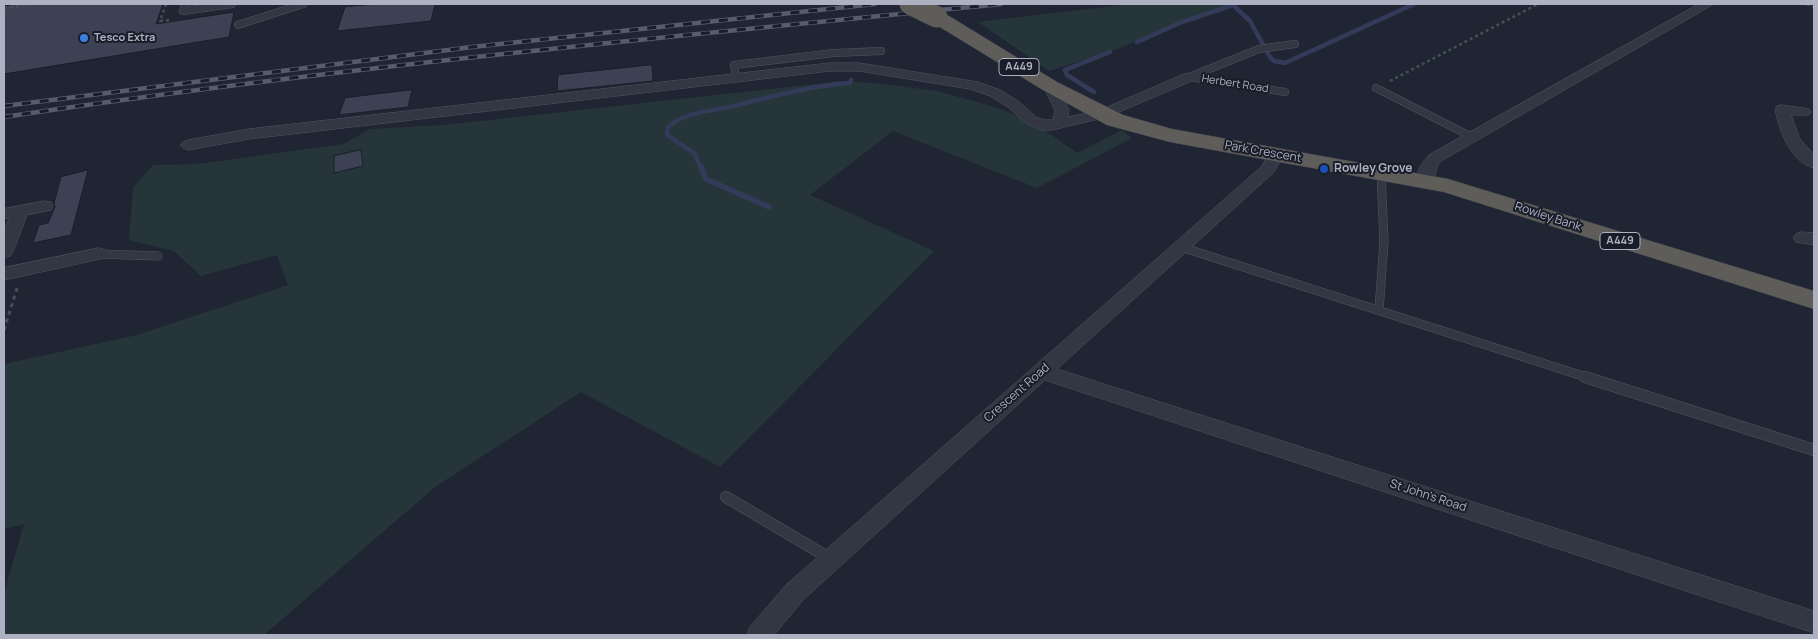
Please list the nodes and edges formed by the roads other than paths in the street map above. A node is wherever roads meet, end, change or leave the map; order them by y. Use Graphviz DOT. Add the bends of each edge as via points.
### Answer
graph roads {
  1 [pos="185,4"];
  2 [pos="232,4"];
  3 [pos="302,4"];
  4 [pos="910,4"];
  5 [pos="1708,4"];
  6 [pos="238,25"];
  7 [pos="1295,44"];
  8 [pos="880,51"];
  9 [pos="1189,76"];
  10 [pos="736,78"];
  11 [pos="1050,86"];
  12 [pos="1376,88"];
  13 [pos="1285,92"];
  14 [pos="1804,112"];
  15 [pos="1102,114"];
  16 [pos="1060,123"];
  17 [pos="1472,137"];
  18 [pos="188,145"];
  19 [pos="1277,154"];
  20 [pos="1814,163"];
  21 [pos="1381,172"];
  22 [pos="1426,180"];
  23 [pos="45,206"];
  24 [pos="12,213"];
  25 [pos="1181,247"];
  26 [pos="4,252"];
  27 [pos="99,254"];
  28 [pos="158,256"];
  29 [pos="4,274"];
  30 [pos="1814,300"];
  31 [pos="1378,310"];
  32 [pos="1042,371"];
  33 [pos="1814,450"];
  34 [pos="726,497"];
  35 [pos="831,559"];
  36 [pos="1814,622"];
  37 [pos="764,633"];
  1 -- 2 [label="lane" via="183,11"];
  3 -- 6 [label="lane"];
  4 -- 11 [label="highway, A449, bridge"];
  5 -- 17 [label="street"];
  7 -- 9 [label="lane" via="1259,50"];
  8 -- 10 [label="lane" via="734,65"];
  9 -- 13 [label="lane, Herbert Road"];
  9 -- 15 [label="street, Herbert Road"];
  10 -- 16 [label="street, Herbert Road" via="830,67 860,67 973,85 994,92 1041,125"];
  10 -- 18 [label="street, Herbert Road" via="249,134"];
  11 -- 15 [label="highway, A449"];
  11 -- 16 [label="street" via="1062,110"];
  12 -- 17 [label="lane"];
  14 -- 20 [label="street" via="1782,109 1787,132 1799,151"];
  15 -- 16 [label="street, Herbert Road"];
  15 -- 19 [label="highway, Park Crescent / A449" via="1135,127 1170,135"];
  17 -- 22 [label="street" via="1430,162"];
  19 -- 21 [label="highway, Park Crescent / A449"];
  19 -- 25 [label="street, Crescent Road" via="1267,170"];
  21 -- 22 [label="highway, Park Crescent / A449"];
  21 -- 31 [label="lane" via="1384,241"];
  22 -- 30 [label="highway, Rowley Bank / A449"];
  23 -- 24 [label="street"];
  24 -- 26 [label="street"];
  25 -- 31 [label="lane"];
  25 -- 32 [label="street, Crescent Road"];
  27 -- 28 [label="lane"];
  27 -- 29 [label="street"];
  31 -- 33 [label="lane"];
  32 -- 35 [label="street, Crescent Road"];
  32 -- 36 [label="street, St John's Road"];
  34 -- 35 [label="lane"];
  35 -- 37 [label="street, Crescent Road" via="795,592"];
}
